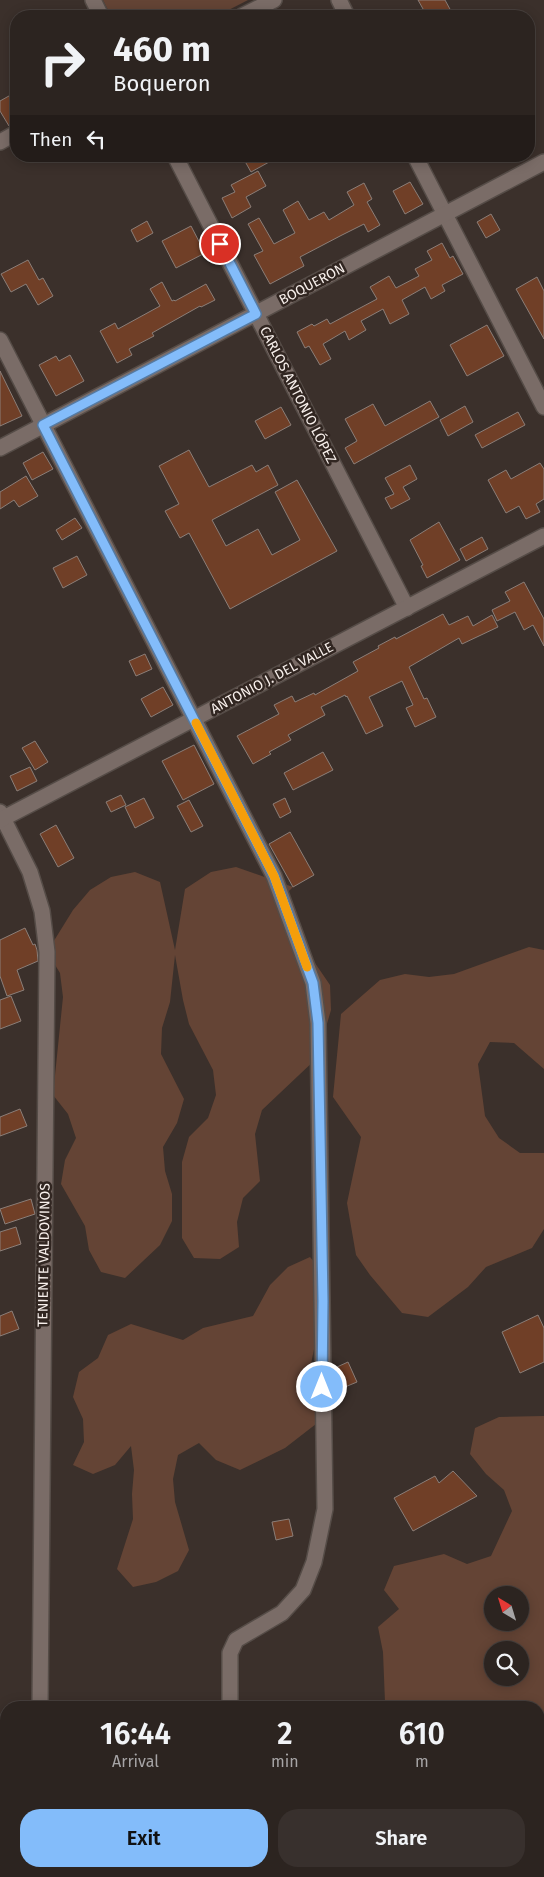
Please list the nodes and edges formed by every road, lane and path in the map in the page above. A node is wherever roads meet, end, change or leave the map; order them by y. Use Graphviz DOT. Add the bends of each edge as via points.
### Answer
graph roads {
  1 [pos="274,0"];
  2 [pos="254,10"];
  3 [pos="178,162"];
  4 [pos="418,162"];
  5 [pos="544,162"];
  6 [pos="444,215"];
  7 [pos="256,314"];
  8 [pos="0,340"];
  9 [pos="544,407"];
  10 [pos="43,425"];
  11 [pos="0,448"];
  12 [pos="544,536"];
  13 [pos="407,608"];
  14 [pos="194,719"];
  15 [pos="1,817"];
  16 [pos="40,1701"];
  17 [pos="230,1701"];
  1 -- 2 [label="street"];
  3 -- 7 [label="street, CARLOS ANTONIO LÓPEZ"];
  4 -- 6 [label="street"];
  5 -- 6 [label="street, BOQUERON"];
  6 -- 7 [label="street, BOQUERON"];
  6 -- 9 [label="street"];
  7 -- 10 [label="street, BOQUERON"];
  7 -- 13 [label="street, CARLOS ANTONIO LÓPEZ"];
  8 -- 10 [label="street"];
  10 -- 11 [label="street, BOQUERON"];
  10 -- 14 [label="street"];
  12 -- 13 [label="street, ANTONIO J. DEL VALLE"];
  13 -- 14 [label="street, ANTONIO J. DEL VALLE"];
  14 -- 15 [label="street, ANTONIO J. DEL VALLE"];
  14 -- 17 [label="street" via="274,876 313,983 318,1023 324,1509 314,1562 303,1590 282,1613 236,1640 230,1653"];
  15 -- 16 [label="street, TENIENTE VALDOVINOS" via="30,872 42,911 47,952"];
}
